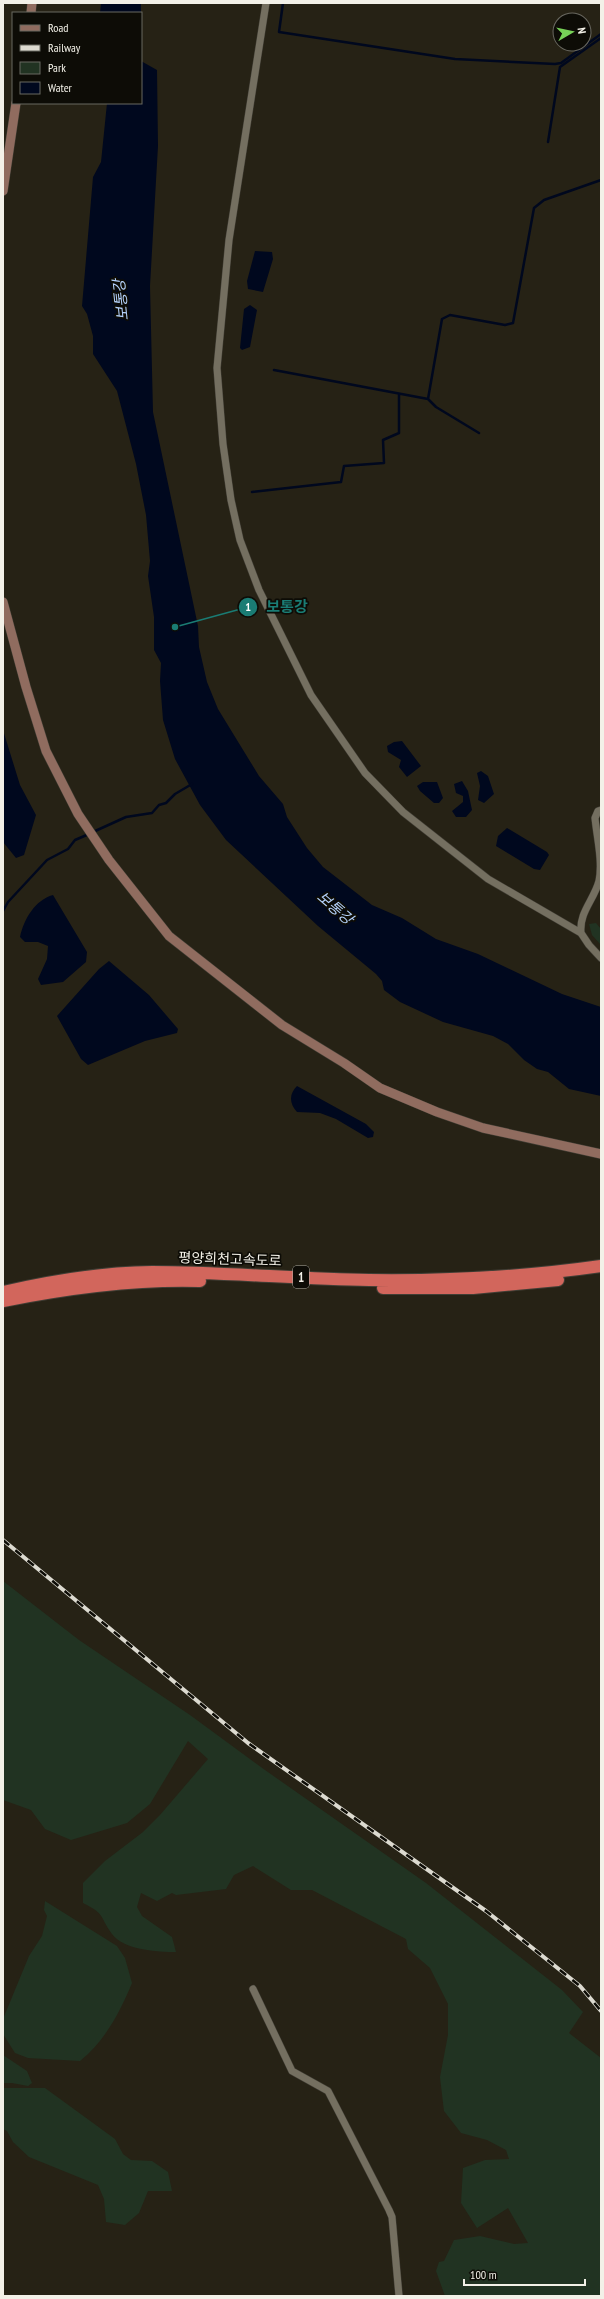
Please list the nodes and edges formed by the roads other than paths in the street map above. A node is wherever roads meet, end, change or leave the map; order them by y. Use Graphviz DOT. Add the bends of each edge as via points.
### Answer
graph roads {
  1 [pos="266,3"];
  2 [pos="16,104"];
  3 [pos="3,191"];
  4 [pos="3,602"];
  5 [pos="601,810"];
  6 [pos="581,933"];
  7 [pos="601,958"];
  8 [pos="601,1154"];
  9 [pos="601,1266"];
  10 [pos="601,1274"];
  11 [pos="3,1292"];
  12 [pos="3,1301"];
  13 [pos="253,1989"];
  14 [pos="399,2296"];
  1 -- 6 [label="street" via="229,240 217,368 223,444 240,540 259,590 307,688 365,773 425,831 488,879"];
  2 -- 3 [label="main road"];
  4 -- 8 [label="main road" via="46,751 78,814 109,860 169,936 282,1025 380,1088 483,1128"];
  5 -- 6 [label="street" via="595,818 599,878 595,893 580,922"];
  6 -- 7 [label="street"];
  9 -- 11 [label="highway, 평양희천고속도로 / 1" via="461,1279 368,1280 152,1272 108,1274"];
  10 -- 12 [label="highway, 평양희천고속도로 / 1" via="474,1288 150,1282 86,1287"];
  13 -- 14 [label="street" via="292,2071 328,2091 389,2210 392,2217"];
}
